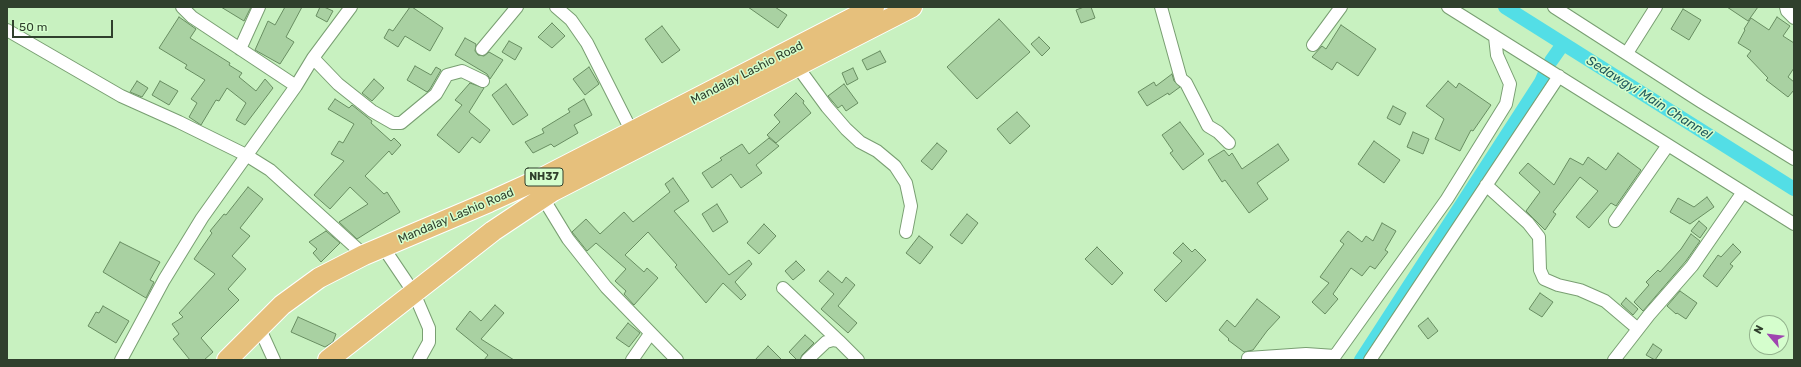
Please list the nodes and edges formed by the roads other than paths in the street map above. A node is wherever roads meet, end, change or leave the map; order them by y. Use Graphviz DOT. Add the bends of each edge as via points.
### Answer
graph roads {
  1 [pos="182,7"];
  2 [pos="259,7"];
  3 [pos="351,7"];
  4 [pos="516,7"];
  5 [pos="556,7"];
  6 [pos="874,7"];
  7 [pos="912,7"];
  8 [pos="1161,7"];
  9 [pos="1341,7"];
  10 [pos="1448,7"];
  11 [pos="1554,7"];
  12 [pos="1656,7"];
  13 [pos="1786,7"];
  14 [pos="1794,18"];
  15 [pos="7,30"];
  16 [pos="1495,37"];
  17 [pos="1313,45"];
  18 [pos="240,49"];
  19 [pos="482,49"];
  20 [pos="1627,53"];
  21 [pos="313,58"];
  22 [pos="797,66"];
  23 [pos="1559,76"];
  24 [pos="483,81"];
  25 [pos="296,86"];
  26 [pos="632,132"];
  27 [pos="1229,143"];
  28 [pos="1668,145"];
  29 [pos="246,155"];
  30 [pos="1794,159"];
  31 [pos="1486,185"];
  32 [pos="1743,192"];
  33 [pos="543,198"];
  34 [pos="1615,221"];
  35 [pos="1794,224"];
  36 [pos="906,232"];
  37 [pos="383,247"];
  38 [pos="364,255"];
  39 [pos="783,288"];
  40 [pos="414,293"];
  41 [pos="259,327"];
  42 [pos="1638,329"];
  43 [pos="650,334"];
  44 [pos="839,341"];
  45 [pos="1248,358"];
  46 [pos="1334,358"];
  47 [pos="121,360"];
  48 [pos="227,360"];
  49 [pos="274,360"];
  50 [pos="328,360"];
  51 [pos="418,360"];
  52 [pos="632,360"];
  53 [pos="677,360"];
  54 [pos="807,360"];
  55 [pos="858,360"];
  56 [pos="1370,360"];
  57 [pos="1614,360"];
  1 -- 18 [label="street" via="192,17"];
  2 -- 18 [label="street"];
  3 -- 21 [label="street"];
  4 -- 19 [label="street"];
  5 -- 26 [label="street" via="571,20 586,43"];
  6 -- 26 [label="highway, Mandalay Lashio Road / NH37"];
  7 -- 22 [label="highway, Mandalay Lashio Road / NH37"];
  8 -- 27 [label="street" via="1181,79 1208,126"];
  9 -- 17 [label="street"];
  10 -- 16 [label="street"];
  11 -- 20 [label="street"];
  12 -- 20 [label="street"];
  13 -- 14 [label="street"];
  15 -- 29 [label="street" via="121,96"];
  16 -- 23 [label="street"];
  16 -- 46 [label="street" via="1497,55 1510,84 1506,104 1447,199"];
  18 -- 25 [label="street"];
  20 -- 30 [label="street"];
  21 -- 24 [label="street" via="338,84 372,111 393,123 401,123 436,94 447,75 462,71"];
  21 -- 25 [label="street"];
  22 -- 33 [label="highway, Mandalay Lashio Road / NH37"];
  22 -- 36 [label="street" via="846,129 895,166 906,183 912,206"];
  23 -- 28 [label="street"];
  23 -- 31 [label="street"];
  25 -- 29 [label="street"];
  26 -- 37 [label="highway, Mandalay Lashio Road / NH37" via="537,181"];
  28 -- 32 [label="street"];
  28 -- 34 [label="street"];
  29 -- 38 [label="street" via="270,170"];
  29 -- 47 [label="street" via="171,267"];
  31 -- 42 [label="street" via="1540,237 1540,270 1544,279 1605,301"];
  31 -- 56 [label="street"];
  32 -- 35 [label="street"];
  32 -- 42 [label="street" via="1692,266"];
  33 -- 40 [label="highway, Mandalay Lashio Road / NH37" via="493,231"];
  33 -- 43 [label="street" via="568,239 606,287"];
  37 -- 38 [label="highway, Mandalay Lashio Road / NH37"];
  37 -- 40 [label="street"];
  38 -- 41 [label="highway, Mandalay Lashio Road / NH37" via="320,278 282,305"];
  39 -- 44 [label="street"];
  40 -- 50 [label="highway, Mandalay Lashio Road / NH37"];
  40 -- 51 [label="street" via="429,328 429,342"];
  41 -- 48 [label="highway, Mandalay Lashio Road / NH37"];
  41 -- 49 [label="street"];
  42 -- 57 [label="street"];
  43 -- 52 [label="street"];
  43 -- 53 [label="street"];
  44 -- 54 [label="street" via="826,342"];
  44 -- 55 [label="street"];
  45 -- 46 [label="street" via="1306,354"];
}
